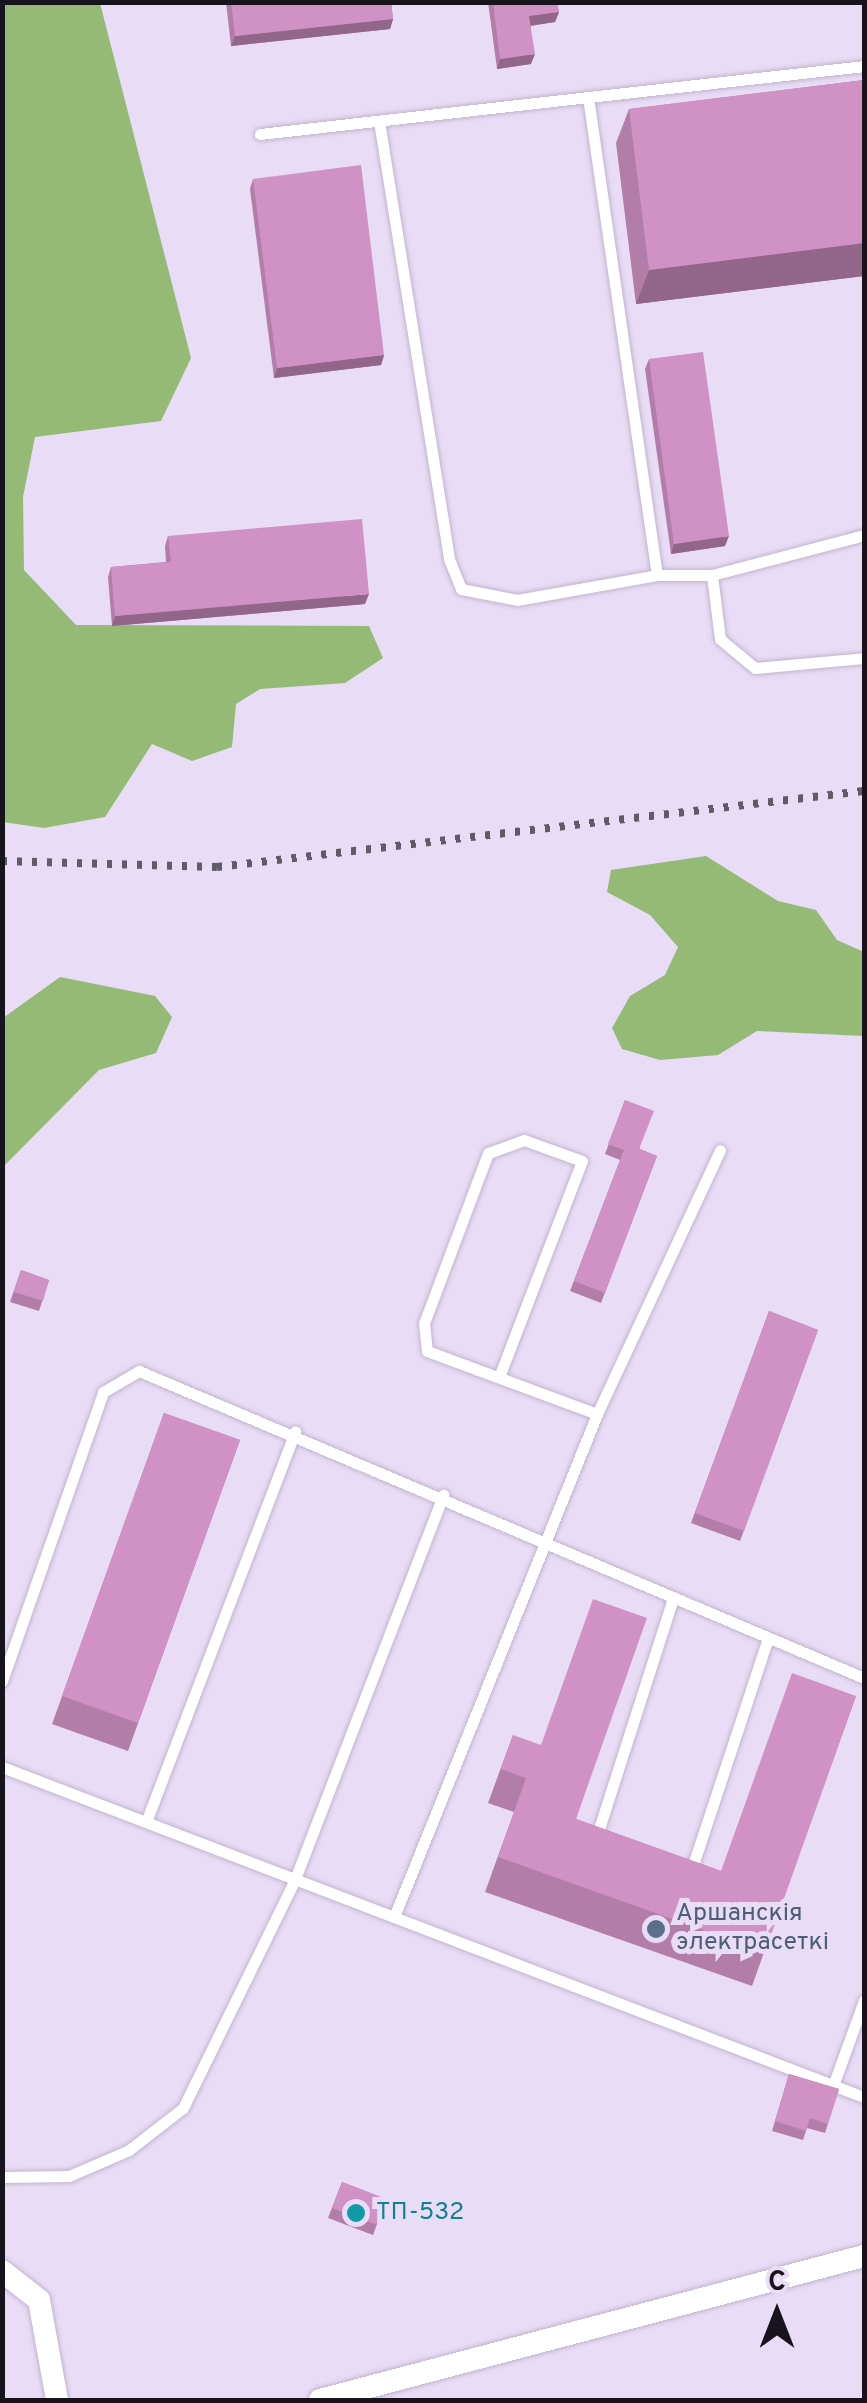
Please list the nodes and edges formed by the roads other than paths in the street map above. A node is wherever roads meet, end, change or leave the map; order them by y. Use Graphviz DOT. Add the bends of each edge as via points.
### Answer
graph roads {
  1 [pos="864,66"];
  2 [pos="588,96"];
  3 [pos="379,122"];
  4 [pos="260,134"];
  5 [pos="864,536"];
  6 [pos="657,575"];
  7 [pos="712,575"];
  8 [pos="864,658"];
  9 [pos="720,1150"];
  10 [pos="500,1377"];
  11 [pos="597,1414"];
  12 [pos="295,1431"];
  13 [pos="442,1495"];
  14 [pos="547,1540"];
  15 [pos="672,1602"];
  16 [pos="767,1641"];
  17 [pos="864,1678"];
  18 [pos="2,1680"];
  19 [pos="2,1767"];
  20 [pos="146,1822"];
  21 [pos="610,1840"];
  22 [pos="659,1856"];
  23 [pos="295,1879"];
  24 [pos="394,1916"];
  25 [pos="864,2000"];
  26 [pos="834,2083"];
  27 [pos="864,2097"];
  28 [pos="2,2177"];
  29 [pos="864,2256"];
  30 [pos="2,2270"];
  31 [pos="57,2400"];
  32 [pos="320,2400"];
  1 -- 2 [label="lane"];
  2 -- 3 [label="lane"];
  2 -- 6 [label="lane"];
  3 -- 4 [label="lane"];
  3 -- 6 [label="lane" via="449,559 461,589 517,600"];
  5 -- 7 [label="lane"];
  6 -- 7 [label="lane"];
  7 -- 8 [label="lane" via="720,638 755,668"];
  9 -- 11 [label="lane"];
  10 -- 10 [label="lane" via="427,1350 424,1323 488,1153 524,1140 582,1160"];
  10 -- 11 [label="lane"];
  11 -- 14 [label="lane"];
  12 -- 13 [label="lane"];
  12 -- 18 [label="lane" via="140,1370 104,1392"];
  12 -- 20 [label="lane"];
  13 -- 14 [label="lane"];
  13 -- 23 [label="lane"];
  14 -- 15 [label="lane"];
  14 -- 24 [label="lane"];
  15 -- 16 [label="lane"];
  15 -- 21 [label="lane" via="594,1834"];
  16 -- 17 [label="lane"];
  16 -- 22 [label="lane" via="692,1868"];
  19 -- 20 [label="lane"];
  20 -- 23 [label="lane"];
  23 -- 24 [label="lane"];
  23 -- 28 [label="lane" via="183,2108 129,2150 69,2176"];
  24 -- 26 [label="lane"];
  25 -- 26 [label="lane"];
  26 -- 27 [label="lane"];
  29 -- 32 [label="street"];
  30 -- 31 [label="street" via="39,2300"];
}
